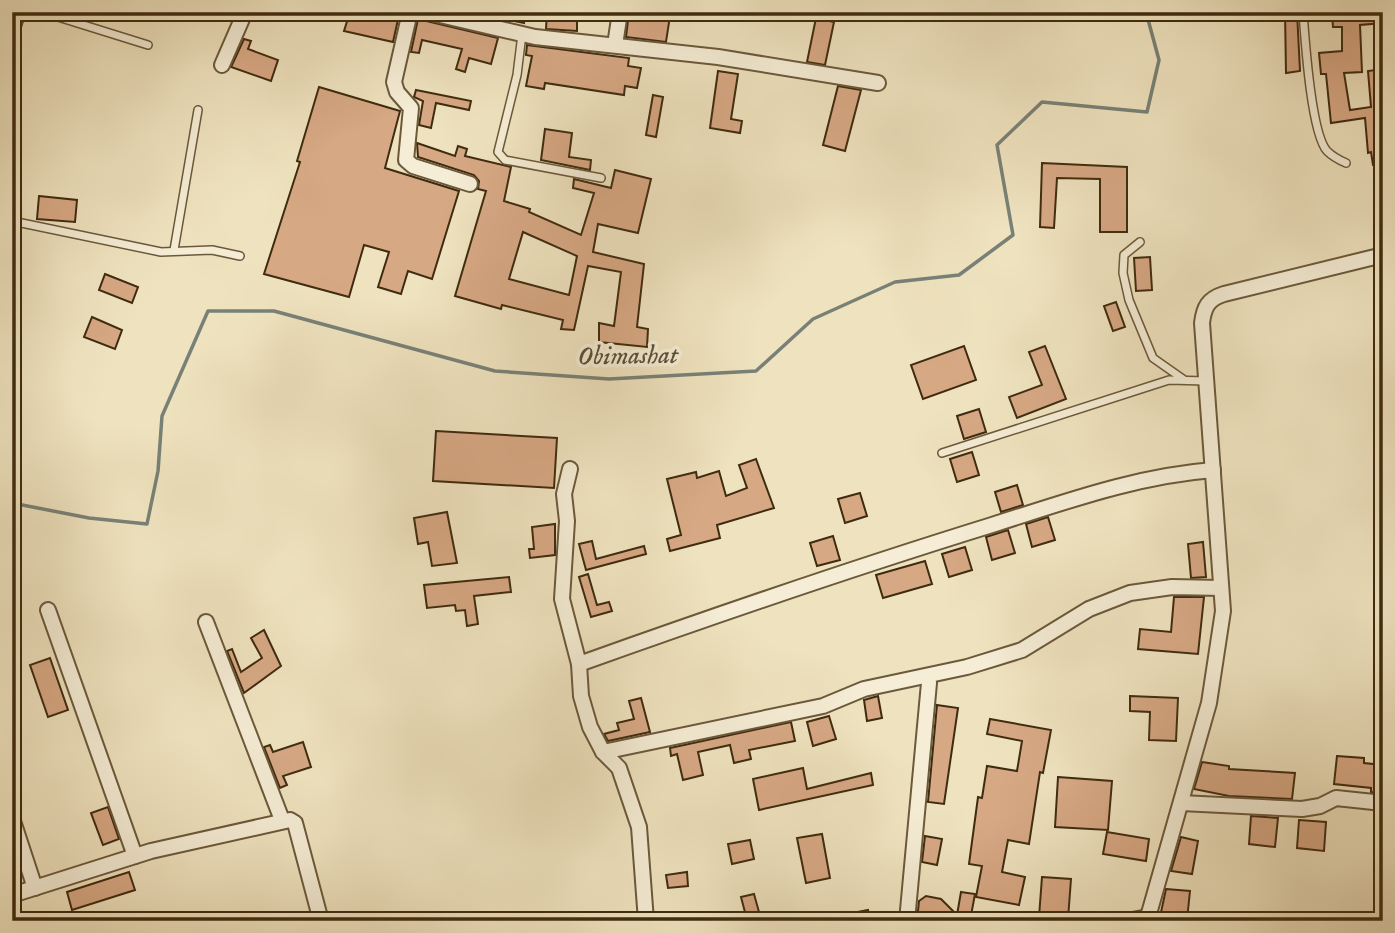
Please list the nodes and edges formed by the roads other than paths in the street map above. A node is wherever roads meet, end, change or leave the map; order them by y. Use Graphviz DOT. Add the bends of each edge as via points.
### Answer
graph roads {
  1 [pos="18,12"];
  2 [pos="42,12"];
  3 [pos="244,12"];
  4 [pos="410,12"];
  5 [pos="427,12"];
  6 [pos="620,12"];
  7 [pos="1303,12"];
  8 [pos="489,19"];
  9 [pos="12,29"];
  10 [pos="522,34"];
  11 [pos="615,45"];
  12 [pos="148,46"];
  13 [pos="222,65"];
  14 [pos="878,83"];
  15 [pos="198,110"];
  16 [pos="1346,163"];
  17 [pos="601,178"];
  18 [pos="470,184"];
  19 [pos="12,221"];
  20 [pos="1140,242"];
  21 [pos="174,250"];
  22 [pos="1383,255"];
  23 [pos="240,256"];
  24 [pos="1183,379"];
  25 [pos="1206,381"];
  26 [pos="942,453"];
  27 [pos="570,469"];
  28 [pos="1213,470"];
  29 [pos="1222,588"];
  30 [pos="48,610"];
  31 [pos="205,622"];
  32 [pos="579,664"];
  33 [pos="929,683"];
  34 [pos="603,752"];
  35 [pos="1181,803"];
  36 [pos="1383,803"];
  37 [pos="12,818"];
  38 [pos="282,820"];
  39 [pos="135,856"];
  40 [pos="35,888"];
  41 [pos="12,895"];
  42 [pos="1148,919"];
  43 [pos="321,921"];
  44 [pos="646,921"];
  45 [pos="906,921"];
  46 [pos="1127,921"];
  1 -- 9 [label="street"];
  2 -- 12 [label="lane"];
  3 -- 13 [label="street"];
  4 -- 18 [label="street" via="394,82 411,108 406,160"];
  5 -- 8 [label="street"];
  6 -- 11 [label="street"];
  7 -- 16 [label="lane" via="1319,131 1325,150"];
  8 -- 10 [label="street"];
  10 -- 11 [label="street"];
  10 -- 17 [label="lane" via="498,152 505,160"];
  11 -- 14 [label="street"];
  15 -- 21 [label="lane"];
  19 -- 21 [label="lane" via="161,252"];
  20 -- 24 [label="lane" via="1124,255 1129,300 1153,358"];
  21 -- 23 [label="lane"];
  22 -- 25 [label="street" via="1212,298 1202,323"];
  24 -- 25 [label="lane"];
  24 -- 26 [label="lane"];
  25 -- 28 [label="street"];
  27 -- 32 [label="street" via="564,494 567,522 562,599"];
  28 -- 29 [label="street"];
  28 -- 32 [label="street" via="1174,473 1090,492"];
  29 -- 34 [label="street" via="1172,587 1130,593 1089,609 1022,649 967,667 864,689 823,706"];
  29 -- 35 [label="street" via="1217,665"];
  30 -- 39 [label="street"];
  31 -- 38 [label="street"];
  32 -- 34 [label="street" via="584,706"];
  33 -- 45 [label="street"];
  34 -- 44 [label="street" via="619,768 639,827"];
  35 -- 36 [label="street" via="1302,809 1336,798"];
  35 -- 42 [label="street"];
  37 -- 40 [label="street"];
  38 -- 39 [label="street"];
  38 -- 43 [label="street" via="295,823"];
  39 -- 40 [label="street"];
  40 -- 41 [label="street"];
  42 -- 46 [label="street"];
}
